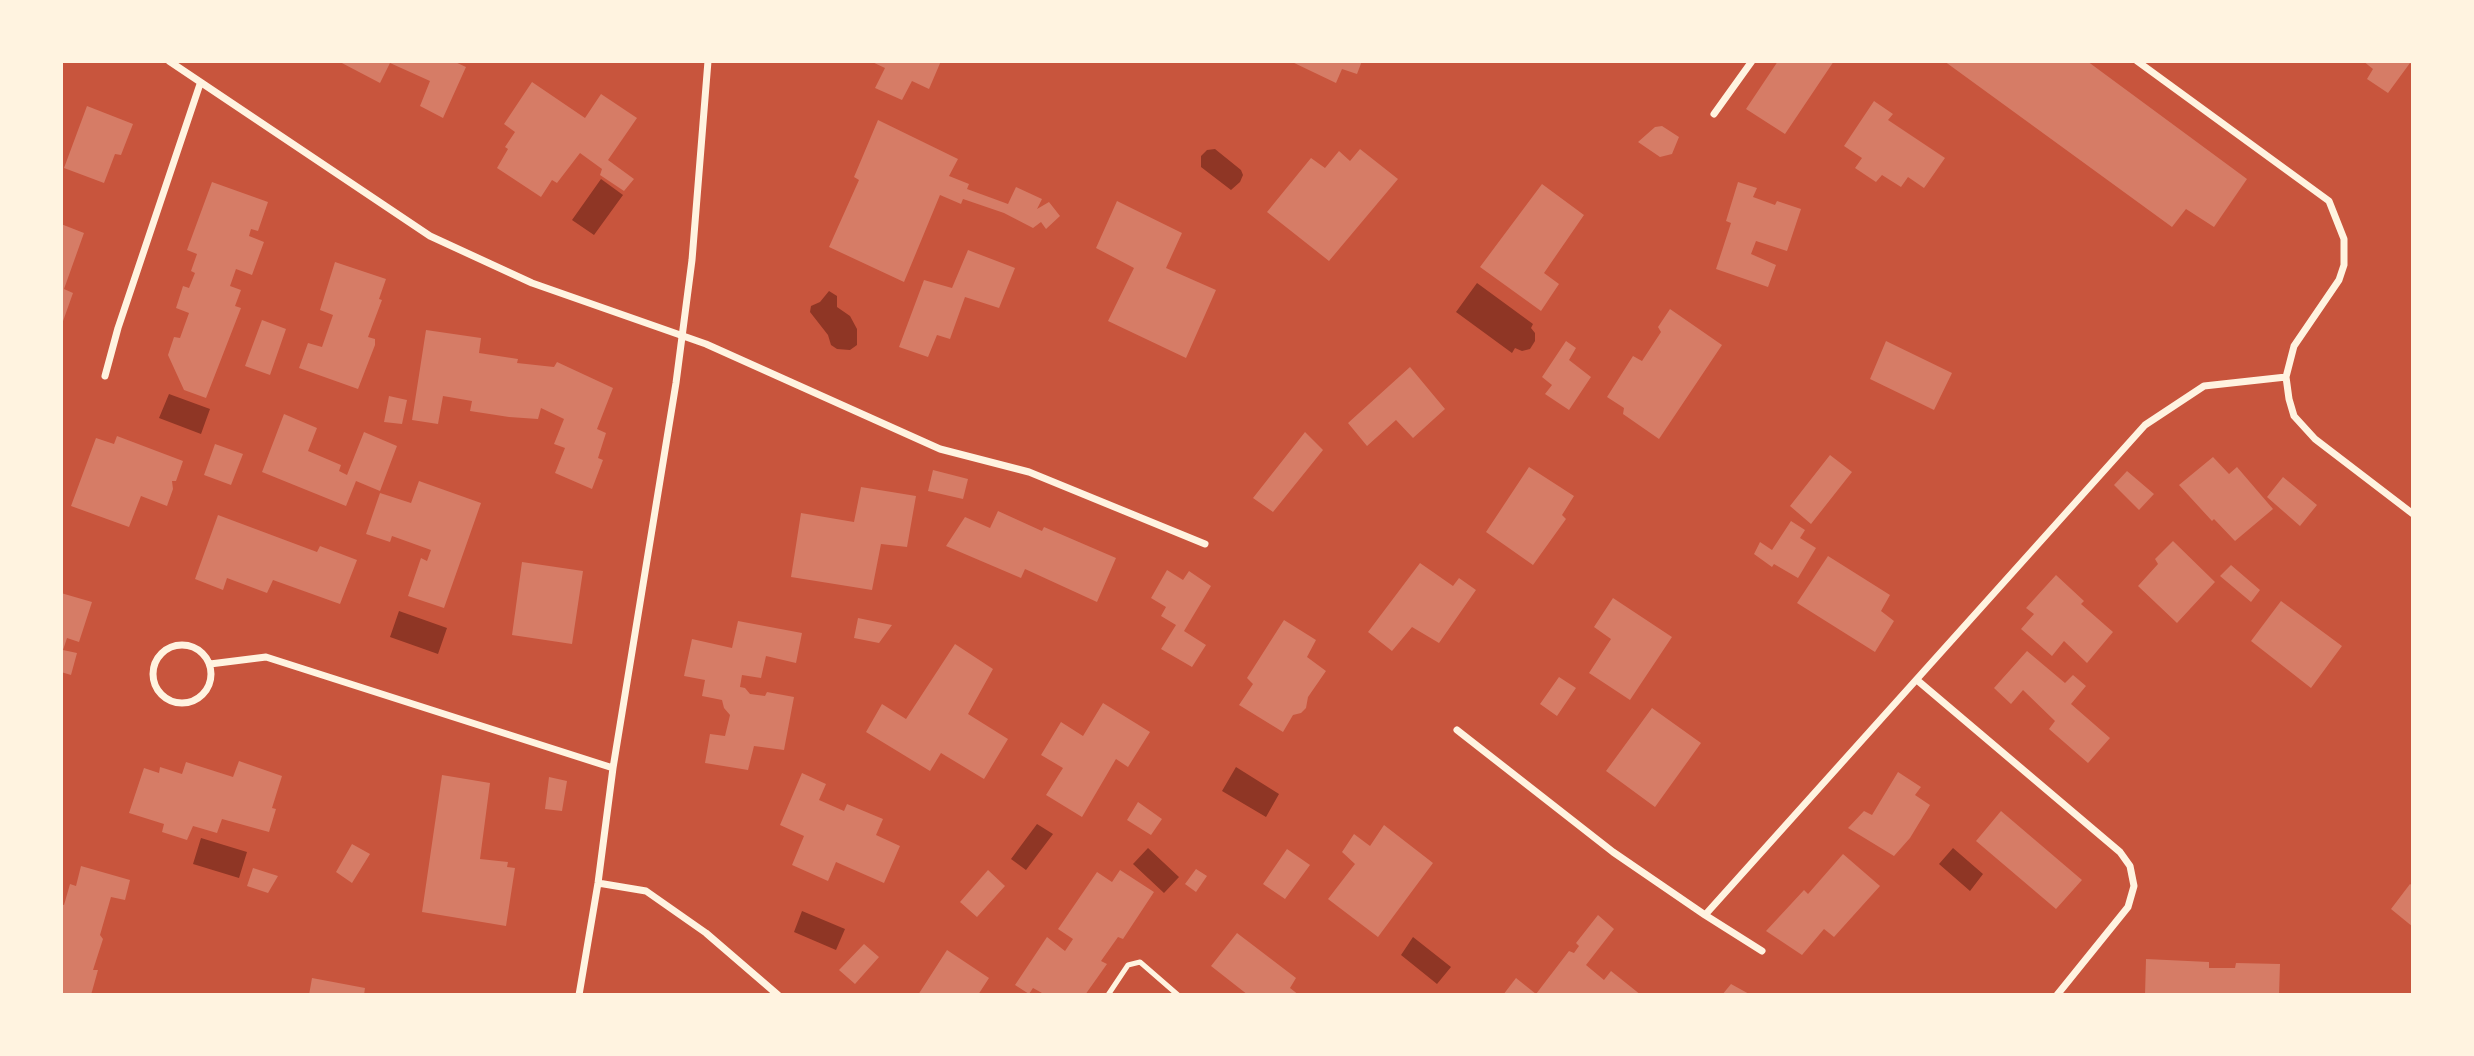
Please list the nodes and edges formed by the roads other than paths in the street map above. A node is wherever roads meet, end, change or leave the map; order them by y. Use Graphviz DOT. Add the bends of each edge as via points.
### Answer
graph roads {
  1 [pos="169,61"];
  2 [pos="708,61"];
  3 [pos="1752,61"];
  4 [pos="2137,61"];
  5 [pos="200,84"];
  6 [pos="1714,114"];
  7 [pos="682,337"];
  8 [pos="106,376"];
  9 [pos="2286,377"];
  10 [pos="2413,514"];
  11 [pos="1205,544"];
  12 [pos="210,664"];
  13 [pos="1917,680"];
  14 [pos="1457,730"];
  15 [pos="613,768"];
  16 [pos="598,883"];
  17 [pos="1705,915"];
  18 [pos="1762,951"];
  19 [pos="579,995"];
  20 [pos="778,995"];
  21 [pos="1108,995"];
  22 [pos="1178,995"];
  23 [pos="2057,995"];
  1 -- 5 [label="street"];
  2 -- 7 [label="street"];
  3 -- 6 [label="street"];
  4 -- 9 [label="street" via="2329,201 2344,239 2344,265 2339,280 2294,346"];
  5 -- 7 [label="street" via="430,236 533,283"];
  5 -- 8 [label="street"];
  7 -- 11 [label="street" via="940,449 1028,472"];
  7 -- 15 [label="street"];
  9 -- 10 [label="street" via="2294,416"];
  9 -- 13 [label="street" via="2204,386 2145,425"];
  12 -- 12 [label="street" via="192,646 167,649 153,671 155,683 173,702 186,703 207,689 212,677"];
  12 -- 15 [label="street" via="266,657"];
  13 -- 17 [label="street"];
  13 -- 23 [label="street" via="2120,852 2130,866 2134,886 2128,907"];
  14 -- 17 [label="street" via="1613,852"];
  15 -- 16 [label="street"];
  16 -- 19 [label="street"];
  16 -- 20 [label="street" via="646,891 706,933"];
  17 -- 18 [label="street"];
  21 -- 22 [label="lane" via="1128,964 1140,962"];
}
